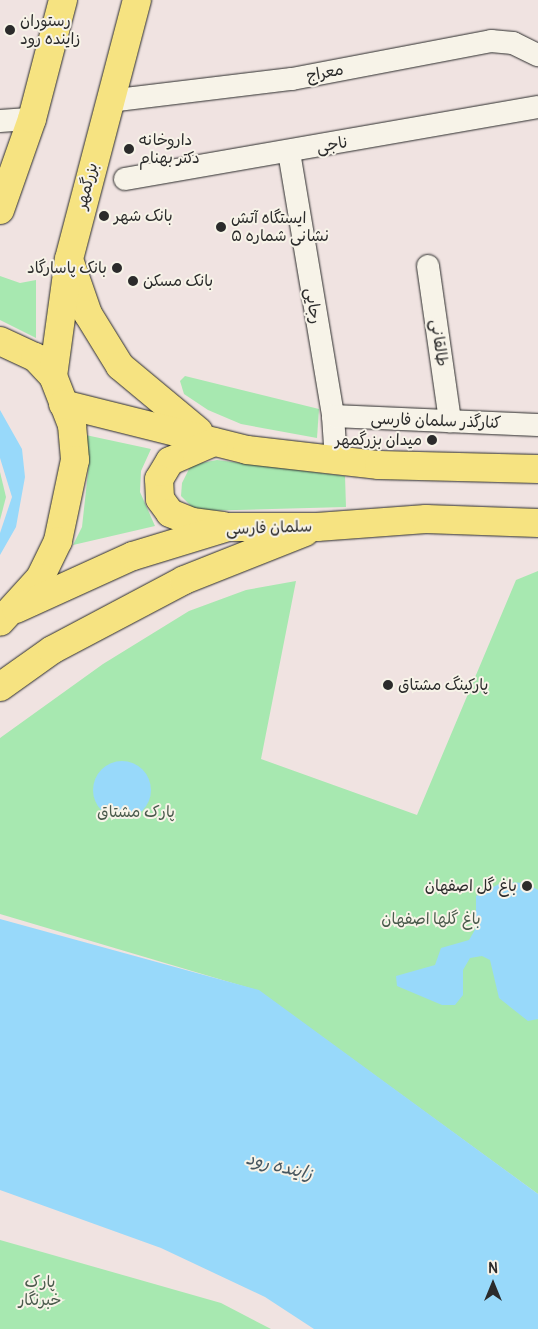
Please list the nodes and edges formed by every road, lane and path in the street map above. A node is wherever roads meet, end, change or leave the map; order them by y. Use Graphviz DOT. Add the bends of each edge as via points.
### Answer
graph roads {
  1 [pos="63,0"];
  2 [pos="136,0"];
  3 [pos="538,55"];
  4 [pos="109,101"];
  5 [pos="538,108"];
  6 [pos="32,119"];
  7 [pos="0,121"];
  8 [pos="289,152"];
  9 [pos="125,180"];
  10 [pos="0,210"];
  11 [pos="69,260"];
  12 [pos="428,266"];
  13 [pos="0,341"];
  14 [pos="53,376"];
  15 [pos="64,404"];
  16 [pos="334,416"];
  17 [pos="450,420"];
  18 [pos="538,425"];
  19 [pos="214,442"];
  20 [pos="336,460"];
  21 [pos="538,469"];
  22 [pos="538,523"];
  23 [pos="228,527"];
  24 [pos="317,527"];
  25 [pos="8,615"];
  26 [pos="0,687"];
  1 -- 6 [label="main road"];
  2 -- 4 [label="main road, بزرگمهر"];
  3 -- 4 [label="street, معراج" via="513,44 491,41 292,79"];
  4 -- 11 [label="main road, بزرگمهر"];
  5 -- 8 [label="street, ناجی"];
  6 -- 7 [label="street"];
  6 -- 10 [label="main road"];
  8 -- 9 [label="street, ناجی"];
  8 -- 16 [label="street, رجایی" via="325,389"];
  11 -- 14 [label="main road, بزرگمهر"];
  11 -- 19 [label="main road" via="88,314 120,366 166,408"];
  12 -- 17 [label="street, طالقانی"];
  13 -- 14 [label="main road" via="35,357"];
  14 -- 15 [label="main road"];
  15 -- 19 [label="main road"];
  15 -- 25 [label="main road" via="72,425 75,460 69,502 40,578"];
  16 -- 17 [label="street, کنارگذر سلمان فارسی"];
  16 -- 20 [label="street, رجایی"];
  17 -- 18 [label="street, کنارگذر سلمان فارسی"];
  19 -- 20 [label="main road"];
  19 -- 23 [label="main road" via="170,461 159,479 160,499 170,513 192,522"];
  20 -- 21 [label="main road"];
  22 -- 24 [label="main road, سلمان فارسی" via="426,518"];
  23 -- 24 [label="main road, سلمان فارسی"];
  23 -- 25 [label="main road, سلمان فارسی" via="134,556"];
  24 -- 26 [label="main road" via="184,580 52,650"];
}
